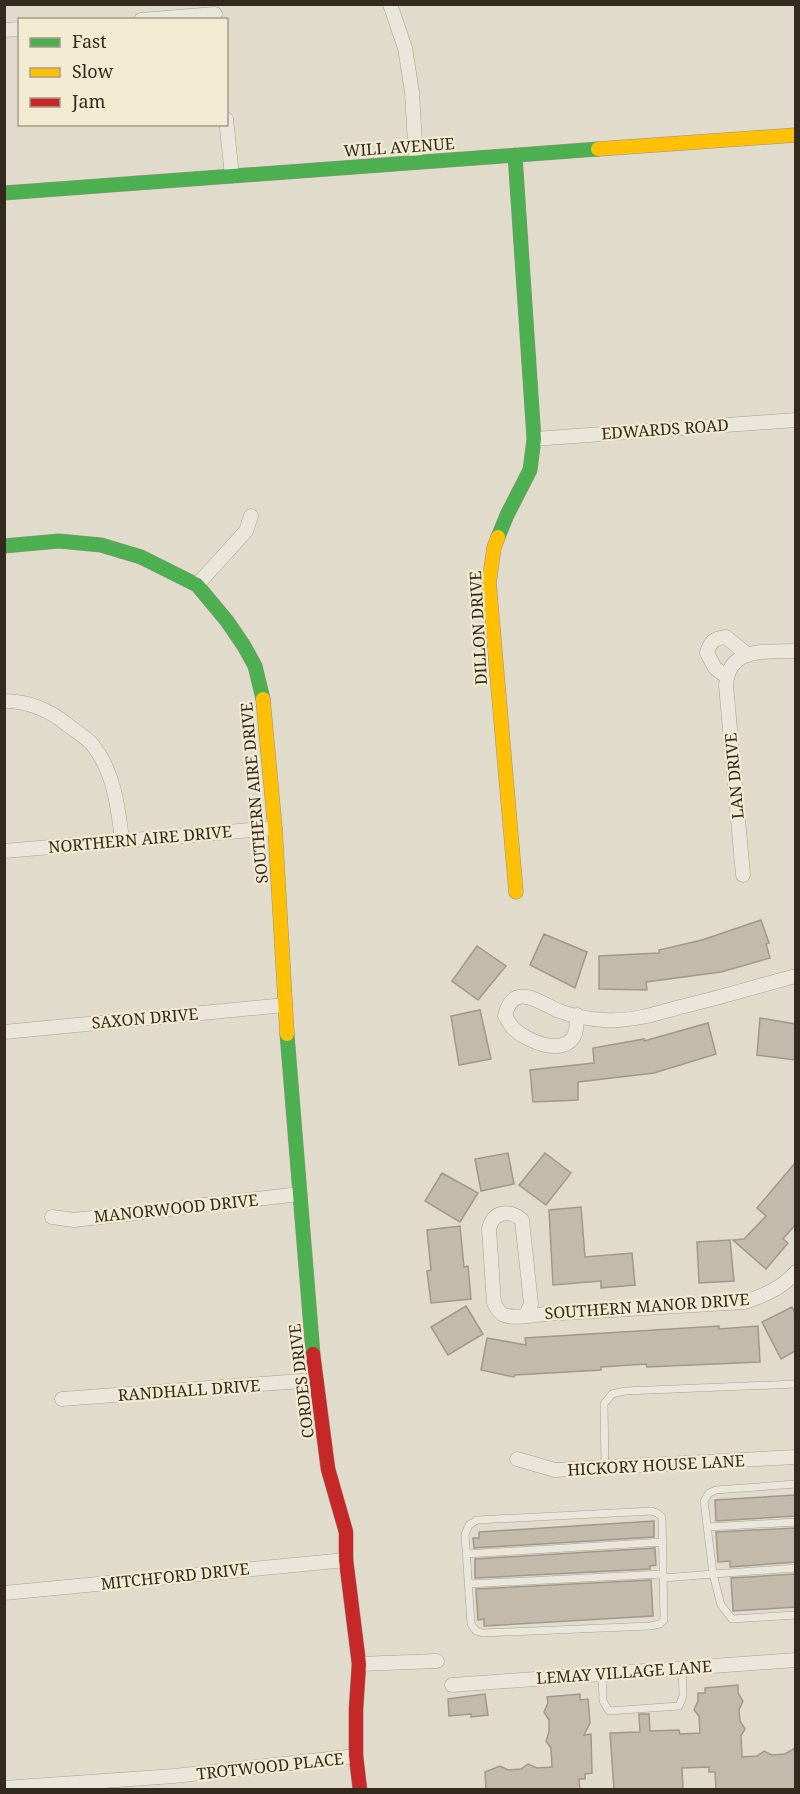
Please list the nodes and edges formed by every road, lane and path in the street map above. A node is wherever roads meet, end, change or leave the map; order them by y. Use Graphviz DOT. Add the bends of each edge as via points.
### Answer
graph roads {
  1 [pos="390,4"];
  2 [pos="215,13"];
  3 [pos="162,18"];
  4 [pos="227,126"];
  5 [pos="795,135"];
  6 [pos="515,154"];
  7 [pos="416,162"];
  8 [pos="232,176"];
  9 [pos="4,193"];
  10 [pos="795,420"];
  11 [pos="534,439"];
  12 [pos="252,516"];
  13 [pos="4,546"];
  14 [pos="197,585"];
  15 [pos="795,651"];
  16 [pos="748,655"];
  17 [pos="726,677"];
  18 [pos="4,701"];
  19 [pos="275,828"];
  20 [pos="122,840"];
  21 [pos="4,850"];
  22 [pos="743,875"];
  23 [pos="516,892"];
  24 [pos="283,966"];
  25 [pos="795,976"];
  26 [pos="285,1005"];
  27 [pos="576,1015"];
  28 [pos="4,1032"];
  29 [pos="300,1194"];
  30 [pos="52,1217"];
  31 [pos="795,1272"];
  32 [pos="526,1315"];
  33 [pos="315,1380"];
  34 [pos="795,1384"];
  35 [pos="62,1400"];
  36 [pos="795,1457"];
  37 [pos="517,1459"];
  38 [pos="605,1468"];
  39 [pos="795,1484"];
  40 [pos="795,1522"];
  41 [pos="708,1527"];
  42 [pos="663,1542"];
  43 [pos="466,1554"];
  44 [pos="346,1560"];
  45 [pos="795,1568"];
  46 [pos="713,1574"];
  47 [pos="663,1576"];
  48 [pos="468,1584"];
  49 [pos="4,1593"];
  50 [pos="795,1616"];
  51 [pos="437,1660"];
  52 [pos="795,1660"];
  53 [pos="359,1664"];
  54 [pos="682,1668"];
  55 [pos="602,1674"];
  56 [pos="452,1685"];
  57 [pos="356,1756"];
  58 [pos="175,1783"];
  59 [pos="4,1788"];
  60 [pos="360,1790"];
  1 -- 7 [label="street" via="405,48"];
  2 -- 3 [label="street"];
  4 -- 8 [label="street"];
  5 -- 6 [label="street, WILL AVENUE"];
  6 -- 7 [label="street, WILL AVENUE"];
  6 -- 11 [label="street, DILLON DRIVE"];
  7 -- 8 [label="street, WILL AVENUE"];
  8 -- 9 [label="street, WILL AVENUE"];
  10 -- 11 [label="street, EDWARDS ROAD"];
  11 -- 23 [label="street, DILLON DRIVE" via="530,470 494,548 489,583"];
  12 -- 14 [label="street" via="246,531"];
  13 -- 14 [label="street, SOUTHERN AIRE DRIVE" via="59,541 101,545 141,557"];
  14 -- 19 [label="street, SOUTHERN AIRE DRIVE" via="227,621 255,666 267,731"];
  15 -- 16 [label="street"];
  16 -- 17 [label="street" via="731,665"];
  16 -- 17 [label="street" via="726,637 710,644 707,653 715,668"];
  17 -- 22 [label="street, LAN DRIVE"];
  18 -- 20 [label="street" via="42,708 91,743 115,792"];
  19 -- 20 [label="street, NORTHERN AIRE DRIVE"];
  19 -- 24 [label="street, SOUTHERN AIRE DRIVE"];
  20 -- 21 [label="street, NORTHERN AIRE DRIVE"];
  24 -- 26 [label="street, CORDES DRIVE"];
  25 -- 27 [label="street" via="636,1017 608,1020"];
  26 -- 28 [label="street, SAXON DRIVE"];
  26 -- 29 [label="street, CORDES DRIVE"];
  27 -- 27 [label="street" via="526,996 508,1005 505,1016 512,1028 526,1038 556,1048 567,1044 575,1034"];
  29 -- 30 [label="street, MANORWOOD DRIVE" via="74,1220"];
  29 -- 33 [label="street, CORDES DRIVE"];
  31 -- 32 [label="street, SOUTHERN MANOR DRIVE" via="778,1287 745,1302"];
  32 -- 32 [label="street, SOUTHERN MANOR DRIVE" via="504,1315 494,1303 489,1229 491,1220 505,1212 522,1220 531,1304"];
  33 -- 35 [label="street, RANDHALL DRIVE"];
  33 -- 44 [label="street, CORDES DRIVE" via="328,1469 346,1532"];
  34 -- 38 [label="lane" via="626,1390 612,1394 604,1404"];
  36 -- 38 [label="street, HICKORY HOUSE LANE"];
  37 -- 38 [label="street, HICKORY HOUSE LANE" via="555,1470"];
  39 -- 41 [label="lane" via="709,1493 704,1501"];
  40 -- 41 [label="lane"];
  41 -- 46 [label="lane"];
  42 -- 43 [label="lane"];
  42 -- 43 [label="lane" via="662,1517 652,1511 477,1520 465,1534"];
  42 -- 47 [label="lane"];
  43 -- 48 [label="lane"];
  44 -- 49 [label="street, MITCHFORD DRIVE"];
  44 -- 53 [label="street, CORDES DRIVE"];
  45 -- 46 [label="lane"];
  46 -- 47 [label="lane"];
  46 -- 50 [label="lane" via="721,1605 732,1619"];
  47 -- 48 [label="lane"];
  47 -- 48 [label="lane" via="664,1620 660,1624 483,1634 471,1624"];
  51 -- 53 [label="street"];
  52 -- 54 [label="street, LEMAY VILLAGE LANE"];
  53 -- 57 [label="street, CORDES DRIVE"];
  54 -- 55 [label="street, LEMAY VILLAGE LANE"];
  54 -- 55 [label="lane" via="683,1696 679,1706 668,1707 609,1711 603,1701"];
  55 -- 56 [label="street, LEMAY VILLAGE LANE"];
  57 -- 58 [label="street, TROTWOOD PLACE"];
  57 -- 60 [label="street, CORDES DRIVE"];
  58 -- 59 [label="street, TROTWOOD PLACE"];
}
